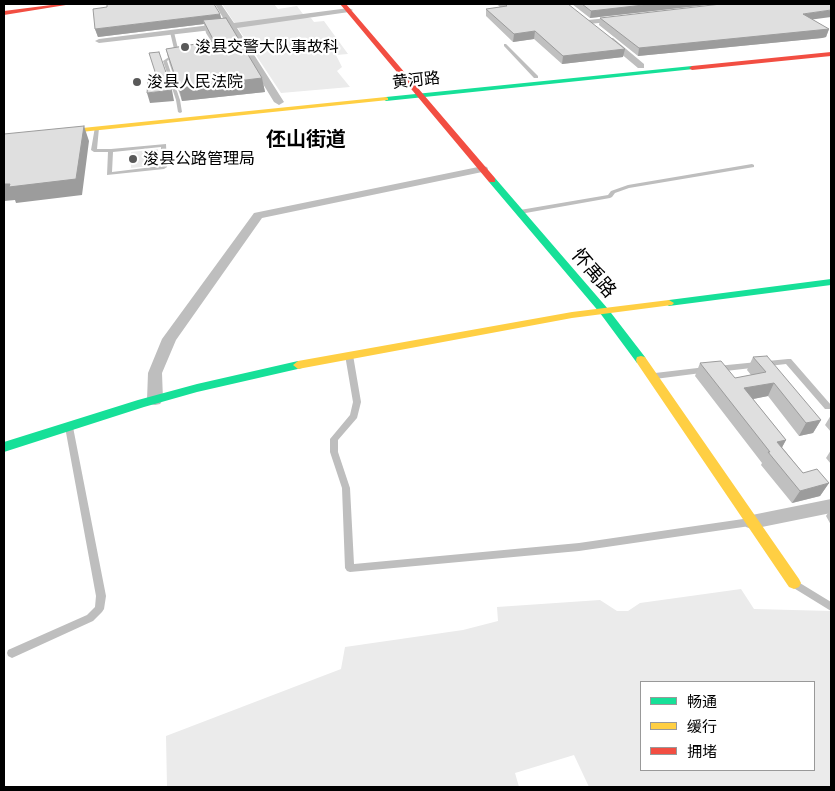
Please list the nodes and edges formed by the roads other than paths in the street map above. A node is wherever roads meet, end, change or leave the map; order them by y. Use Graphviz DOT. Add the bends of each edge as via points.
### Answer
graph roads {
  1 [pos="69,4"];
  2 [pos="218,4"];
  3 [pos="346,7"];
  4 [pos="4,13"];
  5 [pos="580,16"];
  6 [pos="626,18"];
  7 [pos="588,22"];
  8 [pos="232,25"];
  9 [pos="595,28"];
  10 [pos="172,32"];
  11 [pos="603,35"];
  12 [pos="99,41"];
  13 [pos="504,45"];
  14 [pos="831,47"];
  15 [pos="831,54"];
  16 [pos="642,66"];
  17 [pos="536,76"];
  18 [pos="417,92"];
  19 [pos="279,102"];
  20 [pos="180,112"];
  21 [pos="97,128"];
  22 [pos="4,129"];
  23 [pos="4,138"];
  24 [pos="111,151"];
  25 [pos="752,166"];
  26 [pos="483,169"];
  27 [pos="520,212"];
  28 [pos="831,282"];
  29 [pos="604,311"];
  30 [pos="349,355"];
  31 [pos="653,376"];
  32 [pos="155,400"];
  33 [pos="828,407"];
  34 [pos="69,426"];
  35 [pos="4,447"];
  36 [pos="831,506"];
  37 [pos="752,522"];
  38 [pos="794,583"];
  39 [pos="831,607"];
  40 [pos="12,653"];
  1 -- 4 [label="main road"];
  2 -- 8 [label="street"];
  3 -- 8 [label="street"];
  3 -- 18 [label="main road, 怀禹路"];
  5 -- 7 [label="street"];
  6 -- 7 [label="street"];
  7 -- 9 [label="street"];
  8 -- 10 [label="street"];
  8 -- 19 [label="street"];
  10 -- 12 [label="street"];
  10 -- 20 [label="lane" via="177,53 165,61"];
  11 -- 16 [label="street"];
  13 -- 17 [label="lane"];
  14 -- 16 [label="main road, 黄河路"];
  15 -- 18 [label="main road, 黄河路"];
  16 -- 17 [label="main road, 黄河路"];
  17 -- 18 [label="main road, 黄河路"];
  18 -- 19 [label="main road, 黄河路"];
  18 -- 21 [label="main road, 黄河路"];
  18 -- 26 [label="main road, 怀禹路"];
  19 -- 20 [label="main road, 黄河路"];
  20 -- 22 [label="main road, 黄河路"];
  21 -- 23 [label="main road, 黄河路"];
  21 -- 24 [label="lane" via="94,150"];
  24 -- 24 [label="lane" via="164,145 164,167 109,174"];
  25 -- 27 [label="lane" via="628,187 610,196"];
  26 -- 27 [label="main road, 怀禹路"];
  26 -- 32 [label="street" via="258,216 169,339 155,373"];
  27 -- 29 [label="main road, 怀禹路"];
  28 -- 29 [label="main road"];
  29 -- 30 [label="main road"];
  29 -- 31 [label="main road, 怀禹路"];
  30 -- 32 [label="main road"];
  30 -- 37 [label="lane" via="357,402 354,416 334,438 334,452 346,488 350,568 579,547"];
  31 -- 33 [label="lane" via="788,361"];
  31 -- 37 [label="main road, 怀禹路"];
  32 -- 34 [label="main road"];
  34 -- 35 [label="main road"];
  34 -- 40 [label="lane" via="101,596 99,609 90,618"];
  36 -- 37 [label="street"];
  37 -- 38 [label="main road, 怀禹路"];
  38 -- 39 [label="lane"];
}
